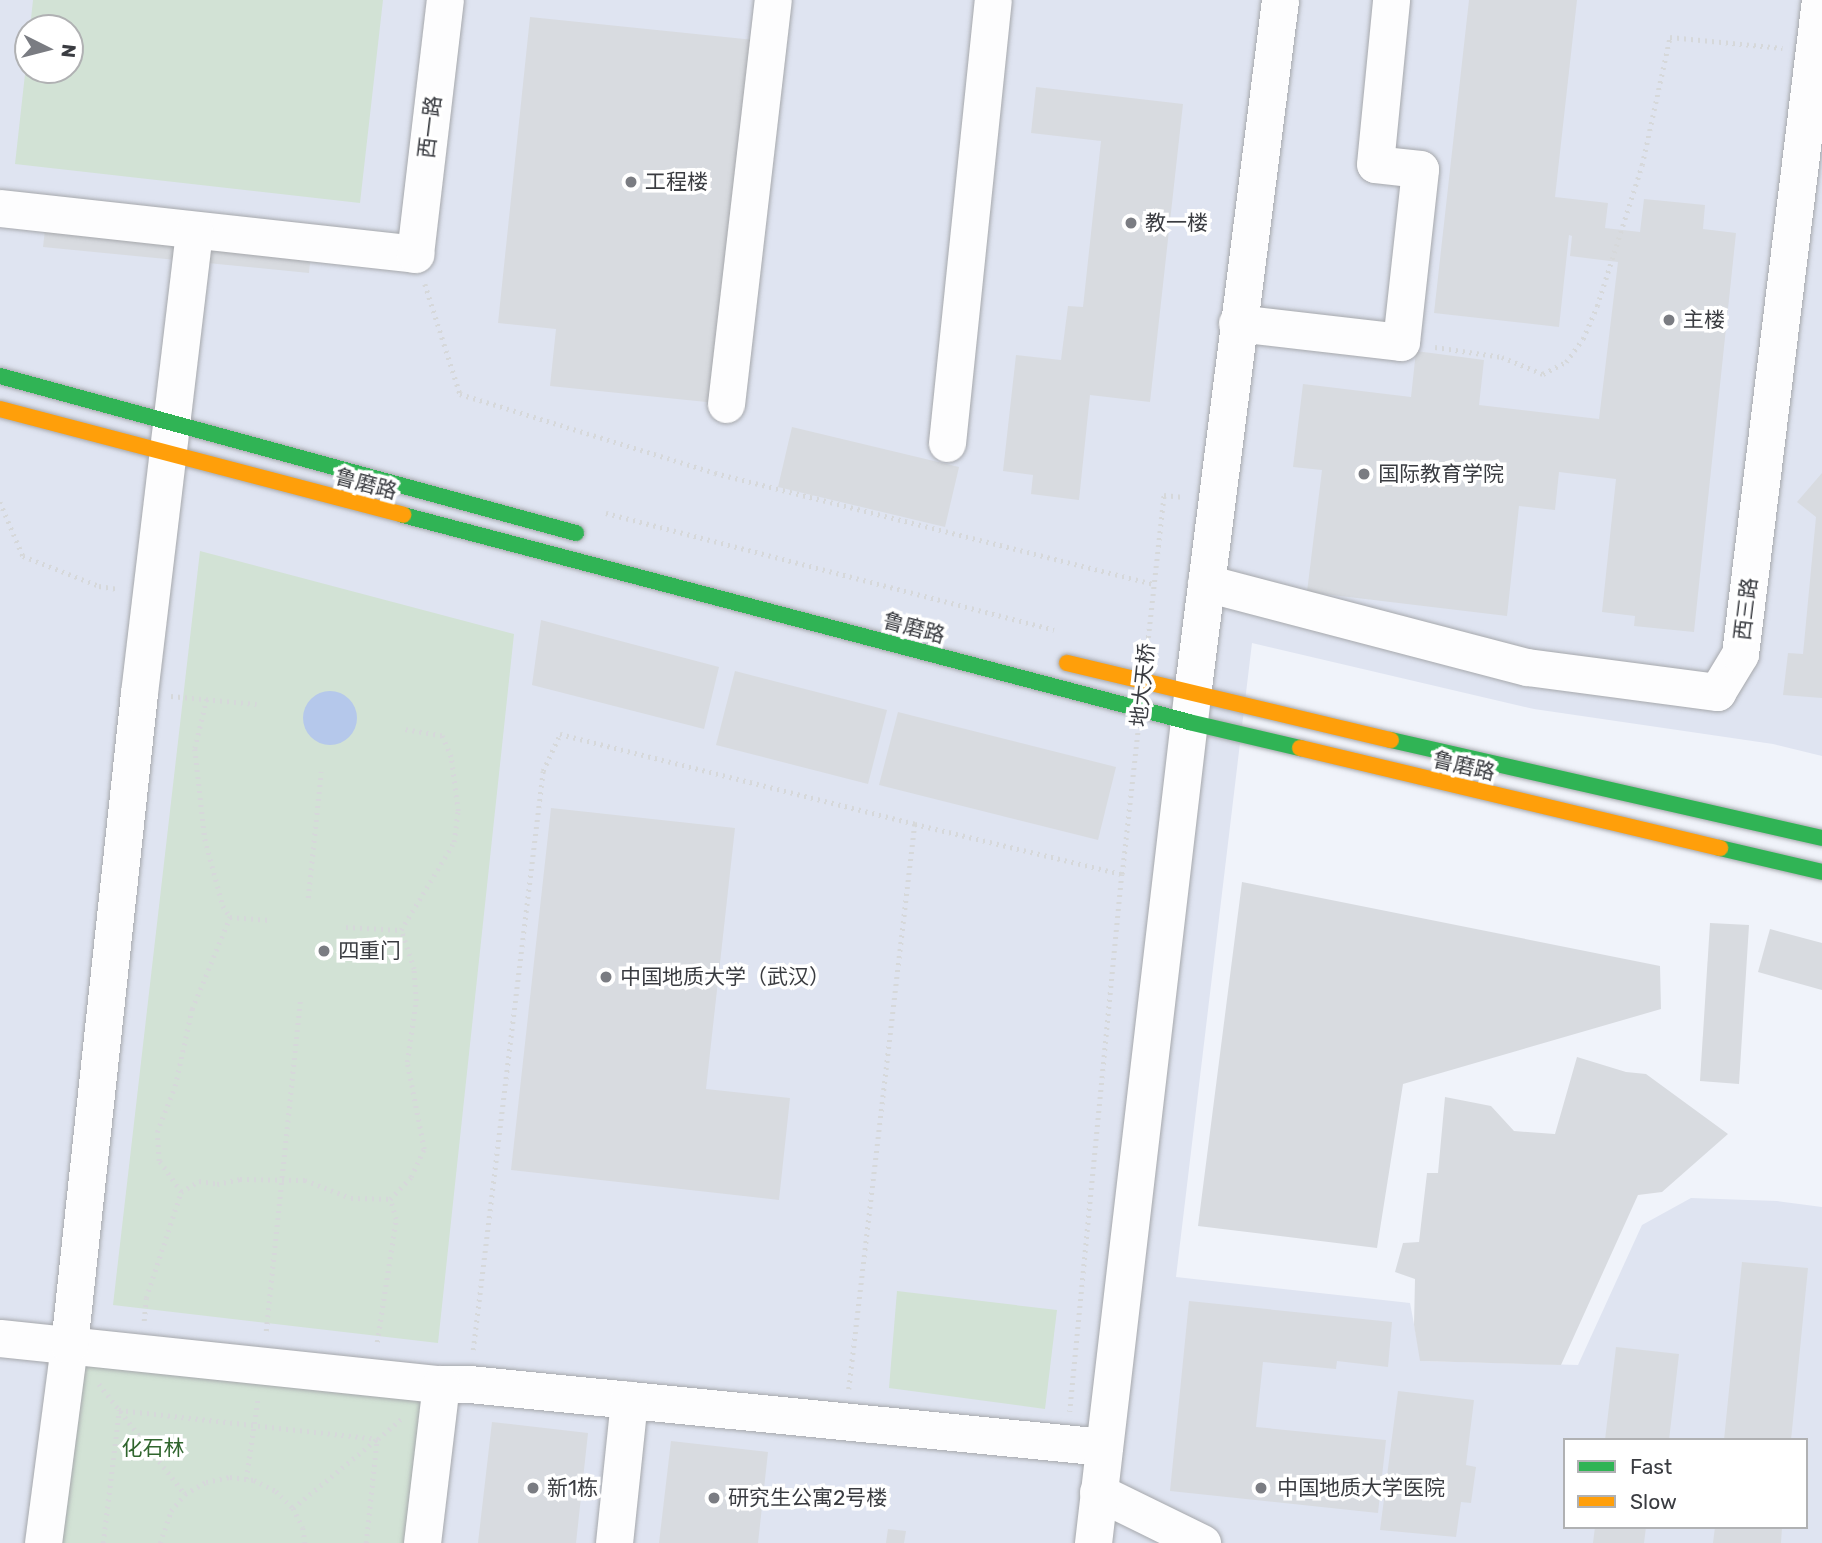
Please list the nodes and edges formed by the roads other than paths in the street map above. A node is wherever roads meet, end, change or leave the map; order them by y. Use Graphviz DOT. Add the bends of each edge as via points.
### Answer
graph roads {
  1 [pos="445,0"];
  2 [pos="773,0"];
  3 [pos="993,0"];
  4 [pos="1280,0"];
  5 [pos="1391,0"];
  6 [pos="1820,0"];
  7 [pos="0,208"];
  8 [pos="194,230"];
  9 [pos="1237,323"];
  10 [pos="0,376"];
  11 [pos="726,404"];
  12 [pos="0,409"];
  13 [pos="169,439"];
  14 [pos="947,443"];
  15 [pos="589,537"];
  16 [pos="1206,583"];
  17 [pos="1045,657"];
  18 [pos="1192,694"];
  19 [pos="1822,838"];
  20 [pos="1822,872"];
  21 [pos="0,1338"];
  22 [pos="69,1345"];
  23 [pos="455,1384"];
  24 [pos="629,1400"];
  25 [pos="1104,1447"];
  26 [pos="1098,1492"];
  27 [pos="43,1543"];
  28 [pos="422,1543"];
  29 [pos="614,1543"];
  30 [pos="1093,1543"];
  31 [pos="1202,1543"];
  1 -- 8 [label="street, 西一路" via="415,254"];
  2 -- 11 [label="street"];
  3 -- 14 [label="street"];
  4 -- 9 [label="street"];
  5 -- 9 [label="street" via="1375,164 1420,169 1401,342"];
  6 -- 16 [label="street, 西三路" via="1740,654 1717,692 1527,667"];
  7 -- 8 [label="street"];
  8 -- 13 [label="street"];
  9 -- 16 [label="street"];
  10 -- 13 [label="main road, 鲁磨路"];
  12 -- 13 [label="main road, 鲁磨路"];
  13 -- 15 [label="main road, 鲁磨路"];
  13 -- 18 [label="main road, 鲁磨路"];
  13 -- 22 [label="street"];
  16 -- 18 [label="street"];
  17 -- 18 [label="main road, 鲁磨路"];
  18 -- 19 [label="main road, 鲁磨路"];
  18 -- 20 [label="main road, 鲁磨路"];
  18 -- 25 [label="street"];
  21 -- 22 [label="street"];
  22 -- 23 [label="street"];
  22 -- 27 [label="street"];
  23 -- 24 [label="street"];
  23 -- 28 [label="street"];
  24 -- 25 [label="street"];
  24 -- 29 [label="street"];
  25 -- 26 [label="street"];
  26 -- 30 [label="street"];
  26 -- 31 [label="street"];
}
